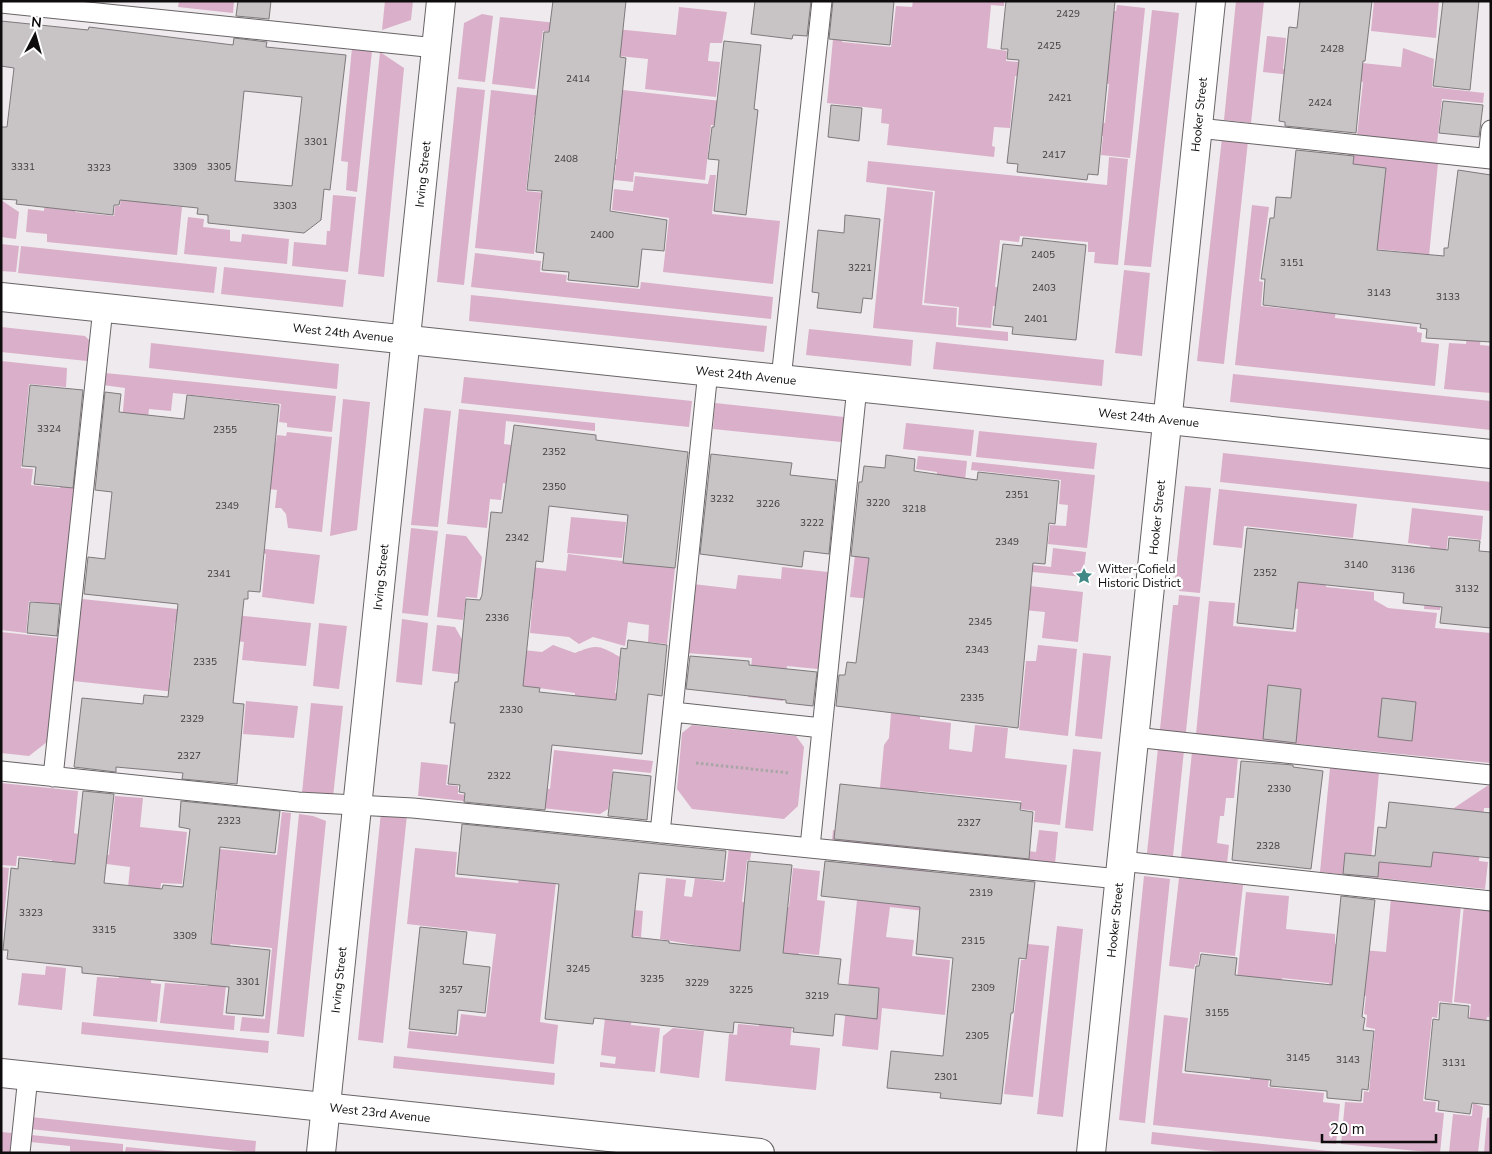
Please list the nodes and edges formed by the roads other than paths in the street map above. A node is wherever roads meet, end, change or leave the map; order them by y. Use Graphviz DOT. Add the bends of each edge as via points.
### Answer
graph roads {
  1 [pos="441,1"];
  2 [pos="822,1"];
  3 [pos="1211,1"];
  4 [pos="1,2"];
  5 [pos="139,9"];
  6 [pos="436,48"];
  7 [pos="1198,128"];
  8 [pos="1491,130"];
  9 [pos="1489,158"];
  10 [pos="1,297"];
  11 [pos="103,308"];
  12 [pos="405,339"];
  13 [pos="708,371"];
  14 [pos="781,379"];
  15 [pos="857,387"];
  16 [pos="1167,420"];
  17 [pos="1491,454"];
  18 [pos="673,712"];
  19 [pos="822,728"];
  20 [pos="1134,738"];
  21 [pos="1,772"];
  22 [pos="1491,774"];
  23 [pos="53,777"];
  24 [pos="357,805"];
  25 [pos="660,833"];
  26 [pos="810,847"];
  27 [pos="1120,870"];
  28 [pos="1491,901"];
  29 [pos="1,1073"];
  30 [pos="28,1076"];
  31 [pos="326,1107"];
  32 [pos="20,1153"];
  33 [pos="321,1153"];
  34 [pos="760,1153"];
  35 [pos="1091,1153"];
  1 -- 6 [label="street, Irving Street"];
  2 -- 14 [label="lane"];
  3 -- 7 [label="street, Hooker Street"];
  4 -- 5 [label="lane"];
  5 -- 6 [label="lane"];
  6 -- 12 [label="street, Irving Street"];
  7 -- 9 [label="lane"];
  7 -- 16 [label="street, Hooker Street"];
  8 -- 9 [label="lane"];
  10 -- 11 [label="street, West 24th Avenue"];
  11 -- 12 [label="street, West 24th Avenue"];
  11 -- 23 [label="lane"];
  12 -- 13 [label="street, West 24th Avenue"];
  12 -- 24 [label="street, Irving Street"];
  13 -- 14 [label="street, West 24th Avenue"];
  13 -- 18 [label="lane"];
  14 -- 15 [label="street, West 24th Avenue"];
  15 -- 16 [label="street, West 24th Avenue"];
  15 -- 19 [label="lane"];
  16 -- 17 [label="street, West 24th Avenue"];
  16 -- 20 [label="street, Hooker Street"];
  18 -- 19 [label="lane"];
  18 -- 25 [label="lane"];
  19 -- 26 [label="lane"];
  20 -- 22 [label="lane"];
  20 -- 27 [label="street, Hooker Street"];
  21 -- 23 [label="lane"];
  23 -- 24 [label="lane"];
  24 -- 25 [label="lane"];
  24 -- 31 [label="street, Irving Street"];
  25 -- 26 [label="lane"];
  26 -- 27 [label="lane"];
  27 -- 28 [label="lane"];
  27 -- 35 [label="street, Hooker Street"];
  29 -- 30 [label="street, West 23rd Avenue"];
  30 -- 31 [label="street, West 23rd Avenue"];
  30 -- 32 [label="lane"];
  31 -- 33 [label="street, Irving Street"];
  31 -- 34 [label="street, West 23rd Avenue"];
}
